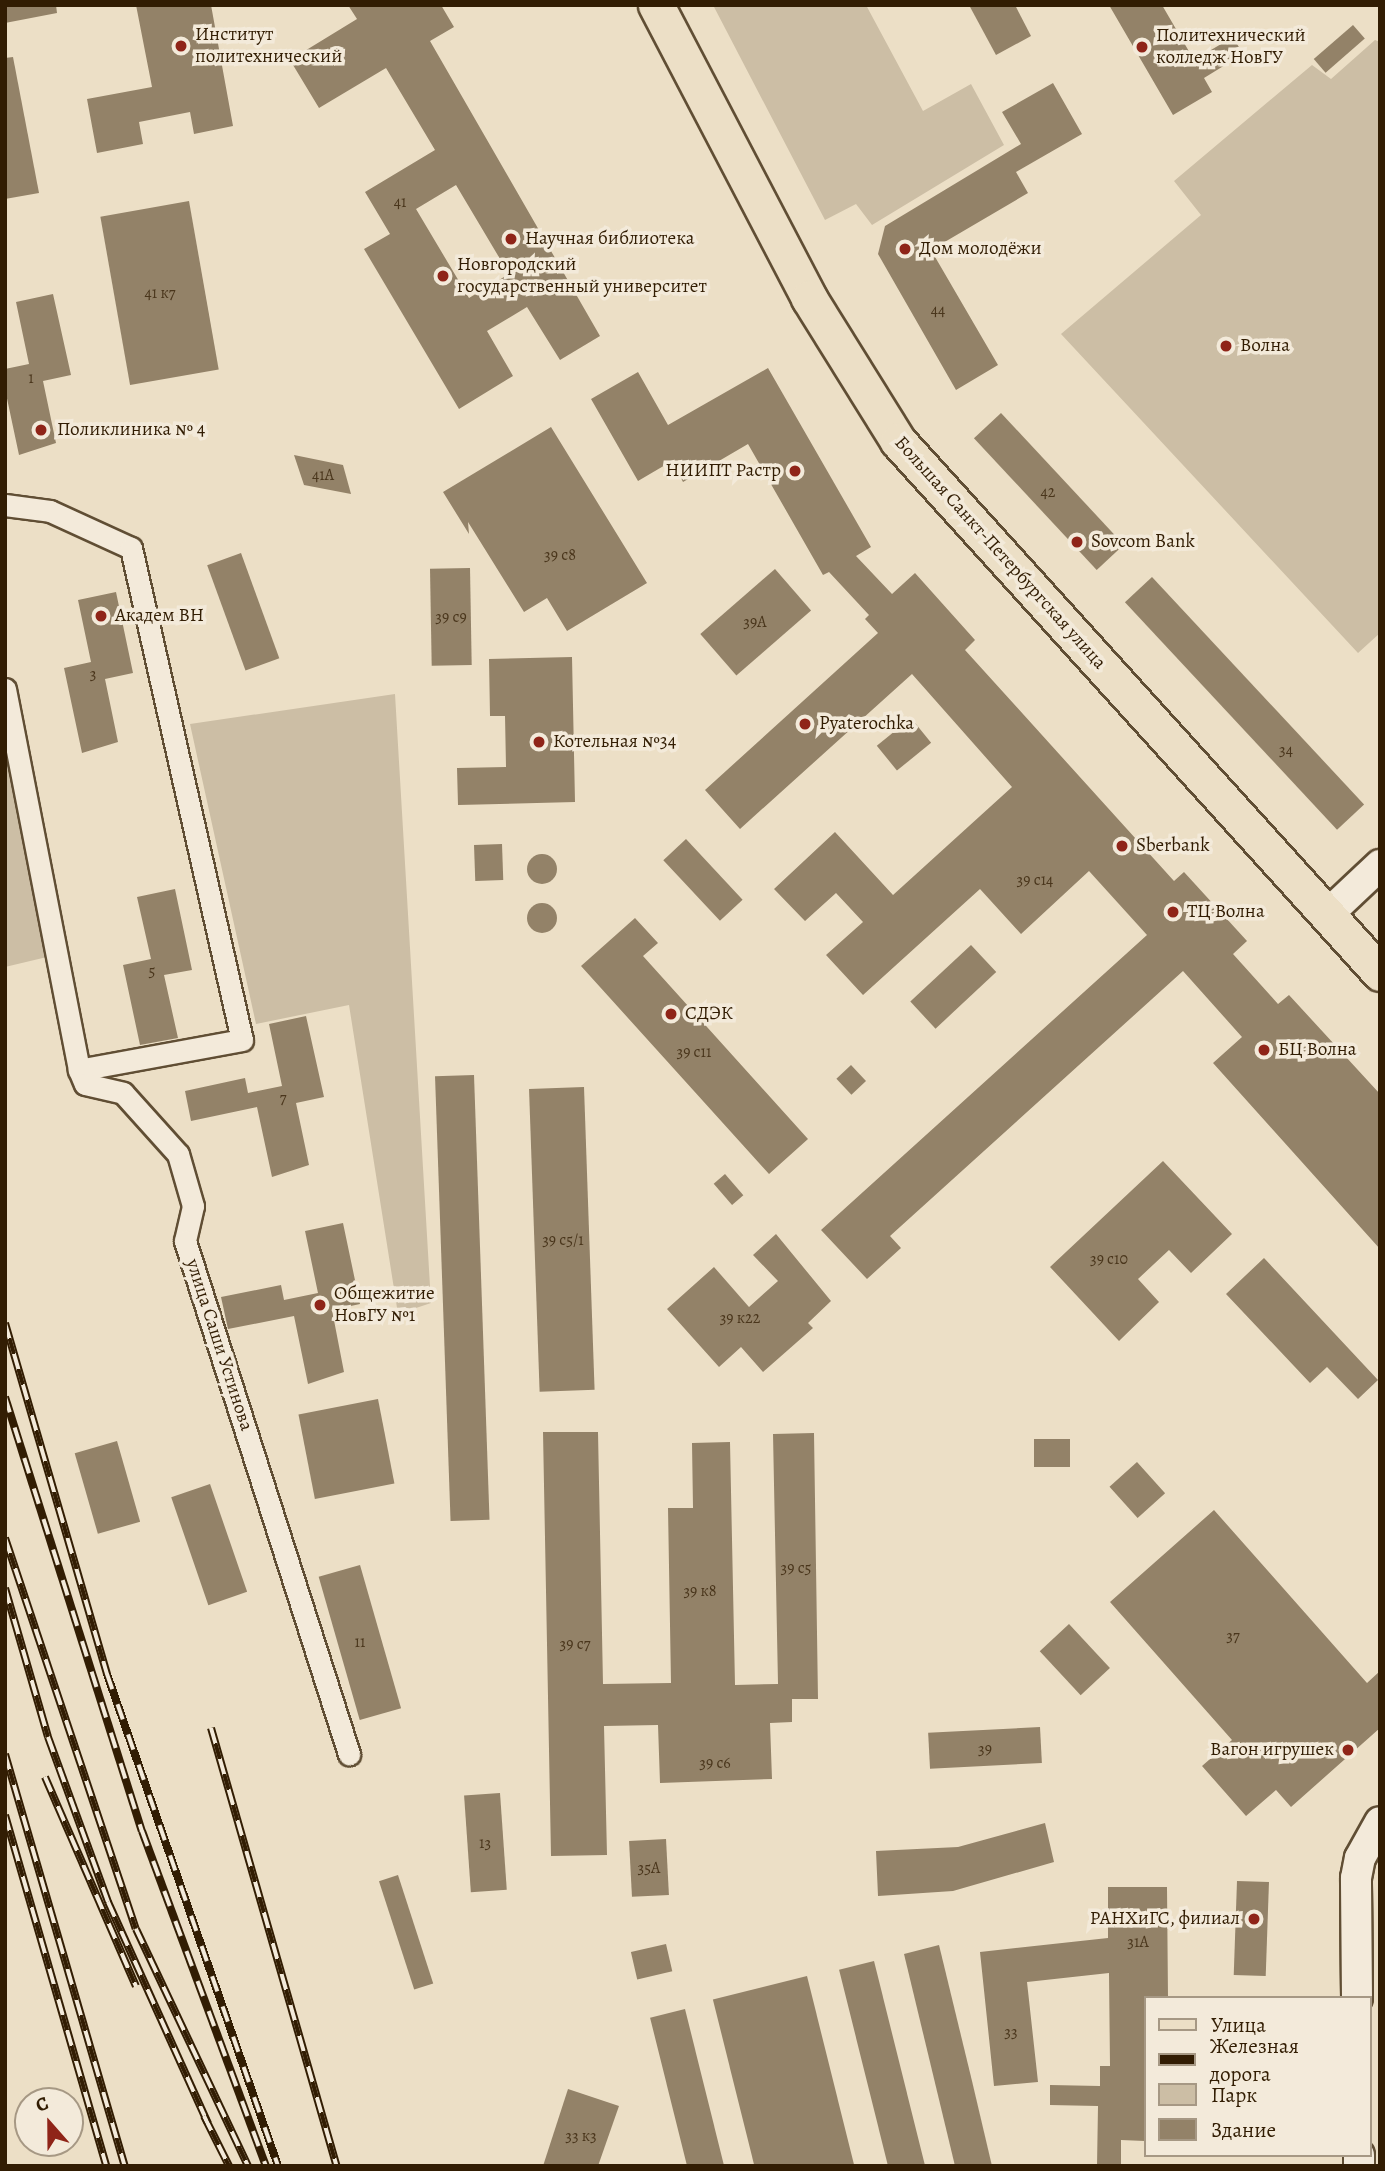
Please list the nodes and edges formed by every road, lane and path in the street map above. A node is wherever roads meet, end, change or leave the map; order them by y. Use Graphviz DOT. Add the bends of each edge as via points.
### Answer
graph roads {
  1 [pos="656,5"];
  2 [pos="5,505"];
  3 [pos="5,689"];
  4 [pos="1380,865"];
  5 [pos="1327,915"];
  6 [pos="1380,972"];
  7 [pos="79,1070"];
  8 [pos="349,1754"];
  9 [pos="1380,1822"];
  10 [pos="1357,1996"];
  1 -- 5 [label="main road, Большая Санкт-Петербургская улица" via="804,288 898,441"];
  2 -- 7 [label="street" via="50,511 131,548 242,1040"];
  3 -- 7 [label="street"];
  4 -- 5 [label="main road"];
  5 -- 6 [label="main road, Большая Санкт-Петербургская улица"];
  7 -- 8 [label="street, улица Саши Устинова" via="85,1084 123,1093 178,1154 193,1206 185,1241"];
  9 -- 10 [label="main road" via="1360,1858 1356,1878"];
}
